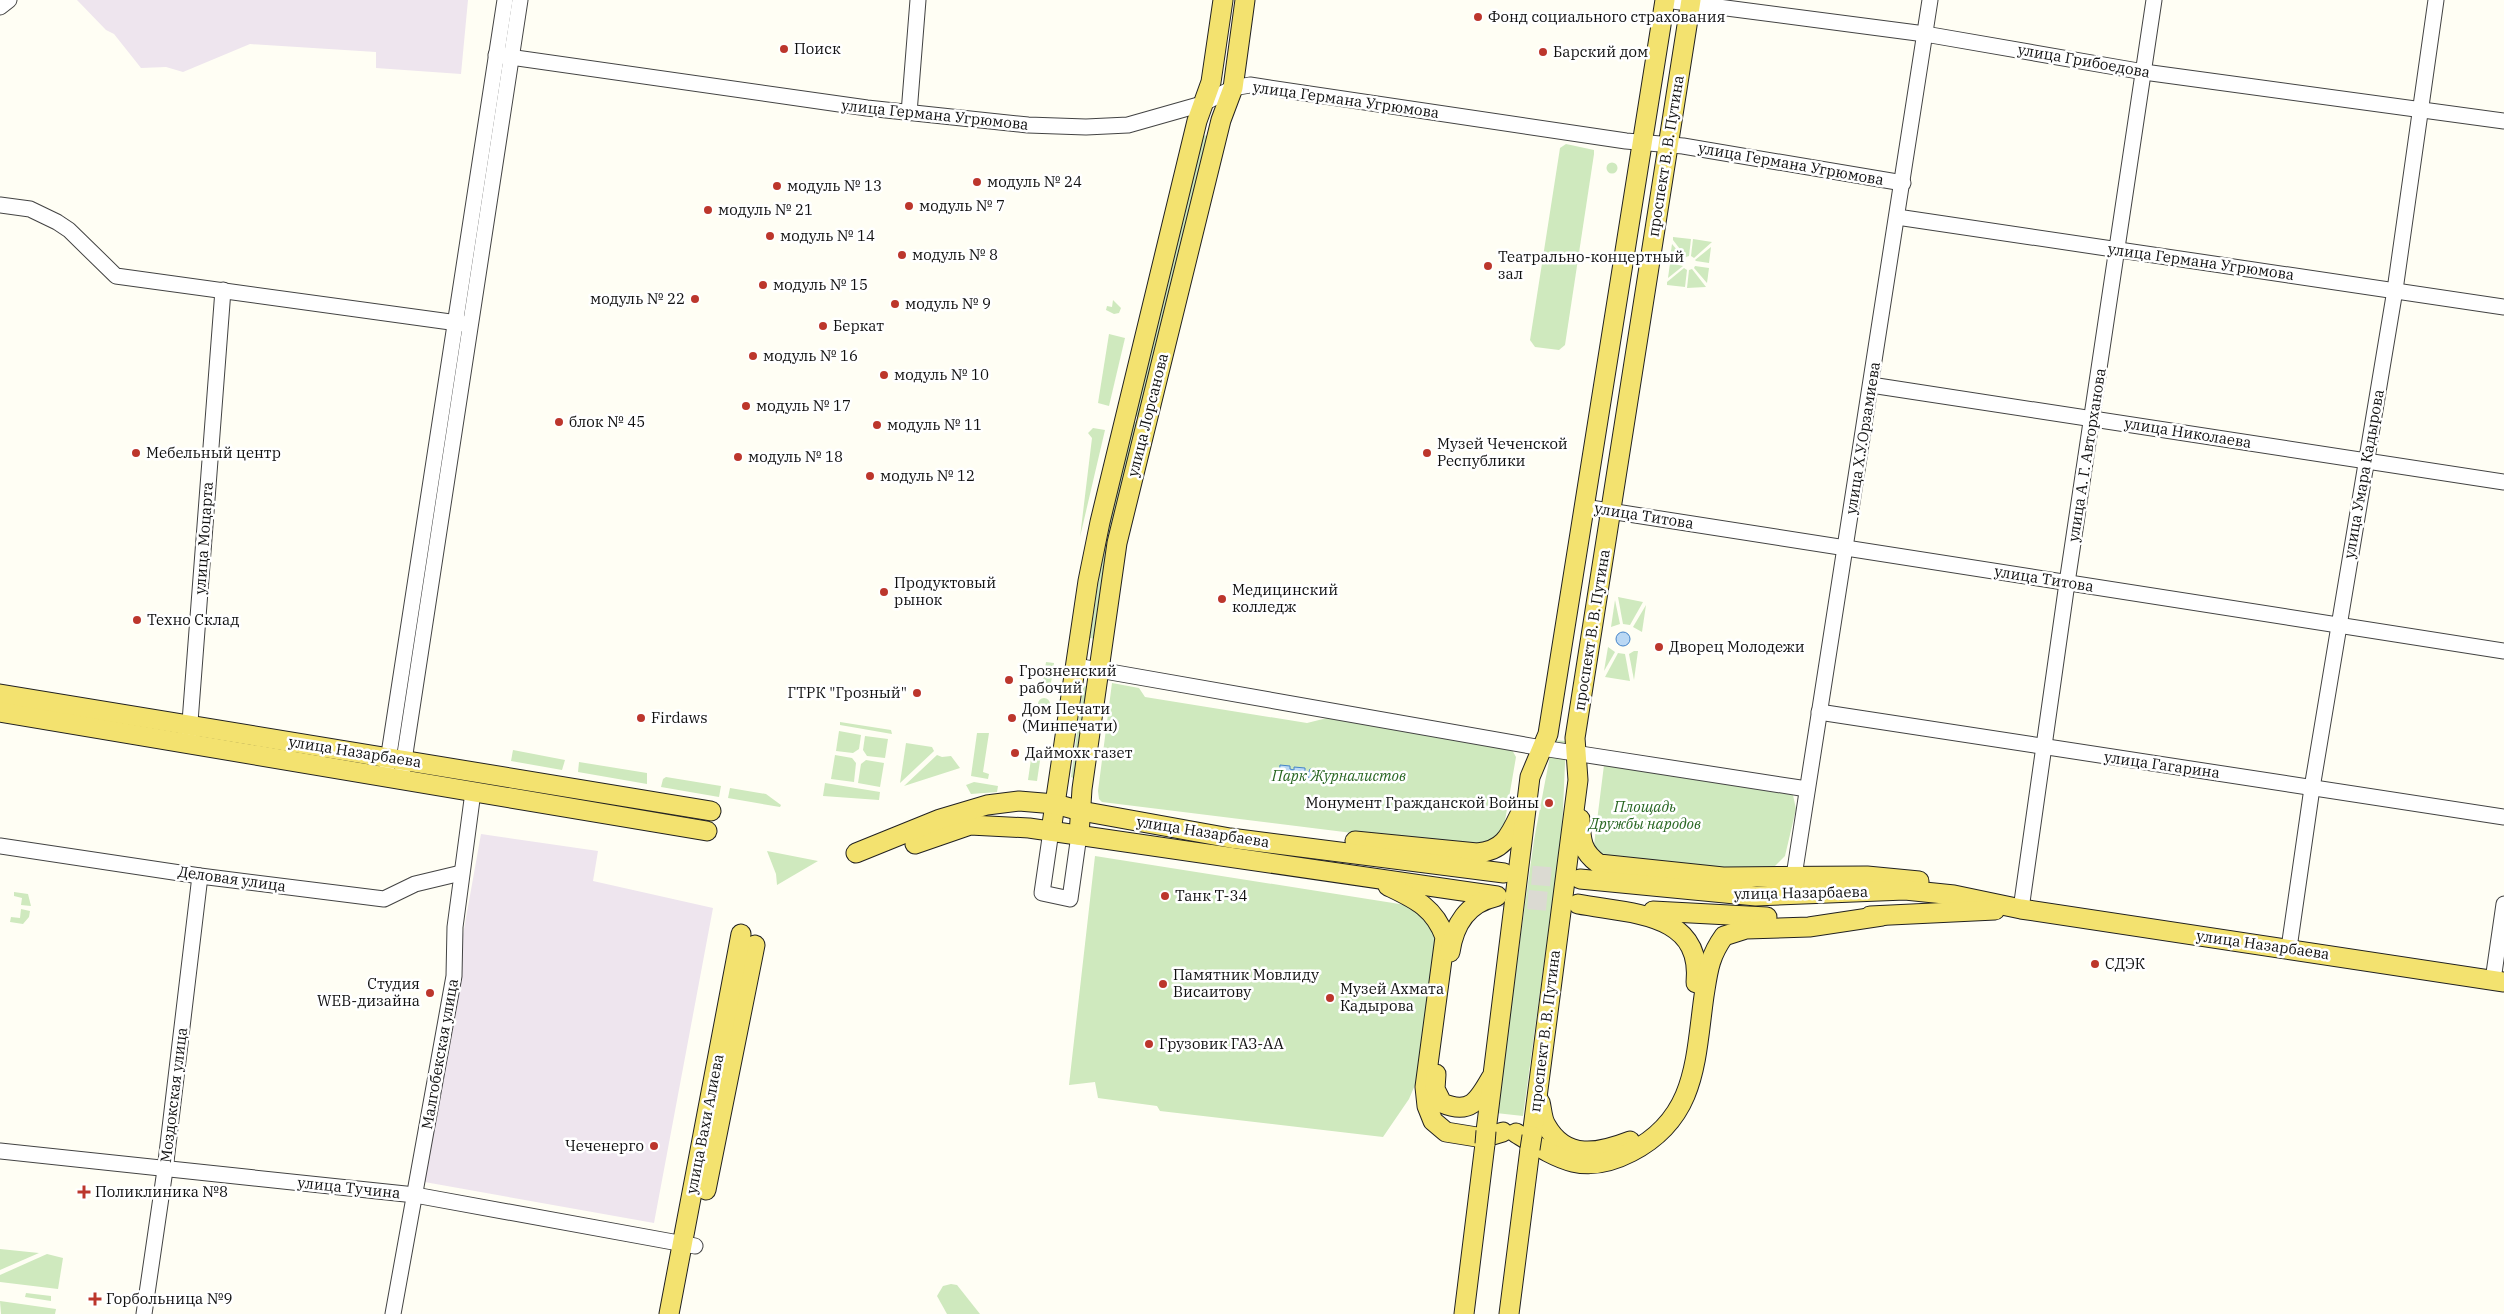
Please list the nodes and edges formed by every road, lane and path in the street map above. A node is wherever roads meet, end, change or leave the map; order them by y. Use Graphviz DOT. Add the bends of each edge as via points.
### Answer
graph roads {
  1 [pos="9,0"];
  2 [pos="505,0"];
  3 [pos="520,0"];
  4 [pos="918,0"];
  5 [pos="1222,0"];
  6 [pos="1245,0"];
  7 [pos="1665,0"];
  8 [pos="1930,0"];
  9 [pos="2154,0"];
  10 [pos="2436,0"];
  11 [pos="1691,2"];
  12 [pos="0,7"];
  13 [pos="1925,34"];
  14 [pos="504,56"];
  15 [pos="2144,72"];
  16 [pos="1233,88"];
  17 [pos="1202,104"];
  18 [pos="2420,109"];
  19 [pos="909,113"];
  20 [pos="2504,121"];
  21 [pos="1642,143"];
  22 [pos="1668,146"];
  23 [pos="1902,183"];
  24 [pos="0,205"];
  25 [pos="1897,216"];
  26 [pos="2117,250"];
  27 [pos="224,290"];
  28 [pos="2395,290"];
  29 [pos="2504,307"];
  30 [pos="463,324"];
  31 [pos="1872,385"];
  32 [pos="2092,418"];
  33 [pos="2366,461"];
  34 [pos="2504,482"];
  35 [pos="1584,507"];
  36 [pos="1610,511"];
  37 [pos="1847,547"];
  38 [pos="2067,583"];
  39 [pos="2339,624"];
  40 [pos="2504,650"];
  41 [pos="1076,666"];
  42 [pos="1098,670"];
  43 [pos="0,694"];
  44 [pos="0,712"];
  45 [pos="1819,712"];
  46 [pos="189,734"];
  47 [pos="1542,748"];
  48 [pos="2044,748"];
  49 [pos="1576,752"];
  50 [pos="396,759"];
  51 [pos="393,778"];
  52 [pos="1578,780"];
  53 [pos="2312,788"];
  54 [pos="1807,789"];
  55 [pos="473,792"];
  56 [pos="1527,798"];
  57 [pos="1055,804"];
  58 [pos="711,811"];
  59 [pos="1081,812"];
  60 [pos="2504,817"];
  61 [pos="707,831"];
  62 [pos="1051,831"];
  63 [pos="1210,834"];
  64 [pos="1079,835"];
  65 [pos="911,838"];
  66 [pos="0,846"];
  67 [pos="856,853"];
  68 [pos="461,873"];
  69 [pos="1504,873"];
  70 [pos="200,876"];
  71 [pos="1794,876"];
  72 [pos="1580,879"];
  73 [pos="1376,880"];
  74 [pos="1977,900"];
  75 [pos="2504,904"];
  76 [pos="2021,909"];
  77 [pos="1882,916"];
  78 [pos="748,939"];
  79 [pos="2289,948"];
  80 [pos="2498,981"];
  81 [pos="1493,1075"];
  82 [pos="1538,1092"];
  83 [pos="1509,1134"];
  84 [pos="0,1151"];
  85 [pos="165,1170"];
  86 [pos="414,1194"];
  87 [pos="688,1245"];
  88 [pos="144,1314"];
  89 [pos="392,1314"];
  90 [pos="669,1314"];
  91 [pos="680,1314"];
  92 [pos="1464,1314"];
  93 [pos="1509,1314"];
  1 -- 12 [label="street"];
  2 -- 14 [label="street"];
  3 -- 14 [label="street"];
  4 -- 19 [label="street"];
  5 -- 17 [label="main road, улица Лорсанова" via="1211,82"];
  6 -- 16 [label="main road, улица Лорсанова"];
  7 -- 11 [label="street, улица Грибоедова"];
  7 -- 21 [label="main road, проспект В. В. Путина"];
  8 -- 13 [label="street, улица Х.У.Орзамиева"];
  9 -- 15 [label="street, улица А. Г. Авторханова"];
  10 -- 18 [label="street, улица Умара Кадырова"];
  11 -- 13 [label="street, улица Грибоедова"];
  11 -- 22 [label="main road, проспект В. В. Путина"];
  13 -- 15 [label="street, улица Грибоедова"];
  13 -- 23 [label="street, улица Х.У.Орзамиева"];
  14 -- 19 [label="street, улица Германа Угрюмова"];
  14 -- 30 [label="street"];
  15 -- 18 [label="street, улица Грибоедова"];
  15 -- 26 [label="street, улица А. Г. Авторханова"];
  16 -- 17 [label="street, улица Германа Угрюмова"];
  16 -- 21 [label="street, улица Германа Угрюмова" via="1250,85"];
  16 -- 42 [label="main road, улица Лорсанова" via="1221,120 1117,543"];
  17 -- 19 [label="street, улица Германа Угрюмова" via="1128,124 1086,127 1028,126"];
  17 -- 41 [label="main road, улица Лорсанова" via="1100,522"];
  18 -- 20 [label="street, улица Грибоедова"];
  18 -- 28 [label="street, улица Умара Кадырова"];
  21 -- 22 [label="street, улица Германа Угрюмова"];
  21 -- 35 [label="main road, проспект В. В. Путина"];
  22 -- 23 [label="street, улица Германа Угрюмова"];
  22 -- 36 [label="main road, проспект В. В. Путина"];
  23 -- 25 [label="street, улица Х.У.Орзамиева"];
  24 -- 27 [label="street" via="30,209 57,222 116,276"];
  25 -- 26 [label="street, улица Германа Угрюмова"];
  25 -- 31 [label="street, улица Х.У.Орзамиева"];
  26 -- 28 [label="street, улица Германа Угрюмова"];
  26 -- 32 [label="street, улица А. Г. Авторханова"];
  27 -- 30 [label="street"];
  27 -- 46 [label="street, улица Моцарта"];
  28 -- 29 [label="street, улица Германа Угрюмова"];
  28 -- 33 [label="street, улица Умара Кадырова"];
  30 -- 50 [label="street"];
  31 -- 32 [label="street, улица Николаева"];
  31 -- 37 [label="street, улица Х.У.Орзамиева"];
  32 -- 33 [label="street, улица Николаева"];
  32 -- 38 [label="street, улица А. Г. Авторханова"];
  33 -- 34 [label="street, улица Николаева"];
  33 -- 39 [label="street, улица Умара Кадырова"];
  35 -- 36 [label="street, улица Титова"];
  35 -- 47 [label="main road, проспект В. В. Путина" via="1548,734"];
  36 -- 37 [label="street, улица Титова"];
  36 -- 49 [label="main road, проспект В. В. Путина" via="1575,738"];
  37 -- 38 [label="street, улица Титова"];
  37 -- 45 [label="street, улица Х.У.Орзамиева"];
  38 -- 39 [label="street, улица Титова"];
  38 -- 48 [label="street, улица А. Г. Авторханова"];
  39 -- 40 [label="street, улица Титова"];
  39 -- 53 [label="street, улица Умара Кадырова"];
  41 -- 42 [label="street"];
  41 -- 57 [label="main road, улица Лорсанова"];
  42 -- 47 [label="street"];
  42 -- 59 [label="main road, улица Лорсанова"];
  43 -- 46 [label="main road, улица Назарбаева"];
  44 -- 46 [label="main road, улица Назарбаева"];
  45 -- 48 [label="street, улица Гагарина"];
  45 -- 54 [label="street, улица Х.У.Орзамиева"];
  46 -- 50 [label="main road, улица Назарбаева"];
  46 -- 51 [label="main road, улица Назарбаева"];
  47 -- 49 [label="street"];
  47 -- 56 [label="main road, проспект В. В. Путина" via="1530,777"];
  48 -- 53 [label="street, улица Гагарина"];
  48 -- 76 [label="street, улица А. Г. Авторханова"];
  49 -- 52 [label="main road, проспект В. В. Путина"];
  49 -- 54 [label="street"];
  50 -- 51 [label="street"];
  50 -- 58 [label="main road, улица Назарбаева"];
  51 -- 55 [label="main road, улица Назарбаева"];
  52 -- 71 [label="main road" via="1584,848 1588,856 1599,864 1723,877"];
  52 -- 82 [label="main road, проспект В. В. Путина"];
  53 -- 60 [label="street, улица Гагарина"];
  53 -- 79 [label="street, улица Умара Кадырова"];
  54 -- 71 [label="street, улица Х.У.Орзамиева"];
  55 -- 61 [label="main road, улица Назарбаева"];
  55 -- 68 [label="street, Малгобекская улица"];
  56 -- 63 [label="main road" via="1505,841 1492,852 1237,831"];
  56 -- 81 [label="main road, проспект В. В. Путина"];
  57 -- 59 [label="main road, улица Назарбаева"];
  57 -- 62 [label="main road, улица Лорсанова"];
  57 -- 65 [label="main road, улица Назарбаева" via="1019,802 987,805"];
  59 -- 63 [label="main road, улица Назарбаева"];
  59 -- 64 [label="main road, улица Лорсанова"];
  62 -- 64 [label="main road, улица Назарбаева"];
  62 -- 64 [label="street" via="1042,893 1070,899"];
  62 -- 65 [label="main road, улица Назарбаева" via="970,825"];
  63 -- 69 [label="main road, улица Назарбаева"];
  64 -- 73 [label="main road, улица Назарбаева"];
  65 -- 67 [label="main road"];
  66 -- 70 [label="street, Деловая улица"];
  68 -- 70 [label="street, Деловая улица" via="415,884 384,899"];
  68 -- 86 [label="street, Малгобекская улица" via="454,927 454,976"];
  70 -- 85 [label="street, Моздокская улица"];
  71 -- 74 [label="main road" via="1908,879 1927,882"];
  72 -- 74 [label="main road, улица Назарбаева" via="1756,896 1905,890"];
  73 -- 81 [label="main road, улица Назарбаева" via="1496,896 1469,908 1455,931 1435,1088 1442,1103 1456,1109 1469,1106 1479,1098"];
  73 -- 83 [label="main road" via="1431,912 1445,937 1425,1087 1433,1121 1446,1132 1483,1138"];
  74 -- 76 [label="main road, улица Назарбаева"];
  75 -- 80 [label="street"];
  76 -- 77 [label="main road, улица Назарбаева"];
  76 -- 79 [label="main road, улица Назарбаева"];
  77 -- 82 [label="main road, улица Назарбаева" via="1717,916 1578,904 1658,919 1680,930 1690,943 1698,967 1682,1078 1667,1108 1652,1125 1635,1139 1596,1152 1579,1152 1560,1142 1546,1125"];
  77 -- 83 [label="main road" via="1808,927 1746,929 1724,936 1710,957 1689,1090 1672,1120 1639,1148 1610,1162 1578,1164"];
  78 -- 87 [label="main road, улица Вахи Алиева"];
  79 -- 80 [label="main road, улица Назарбаева"];
  81 -- 83 [label="main road, проспект В. В. Путина"];
  82 -- 83 [label="main road, проспект В. В. Путина"];
  83 -- 92 [label="main road"];
  83 -- 93 [label="main road"];
  84 -- 85 [label="street, улица Тучина"];
  85 -- 86 [label="street, улица Тучина"];
  85 -- 88 [label="street, Моздокская улица"];
  86 -- 87 [label="street, улица Тучина"];
  86 -- 89 [label="street, Малгобекская улица"];
  87 -- 90 [label="main road, улица Вахи Алиева"];
  87 -- 91 [label="main road, улица Вахи Алиева"];
}
